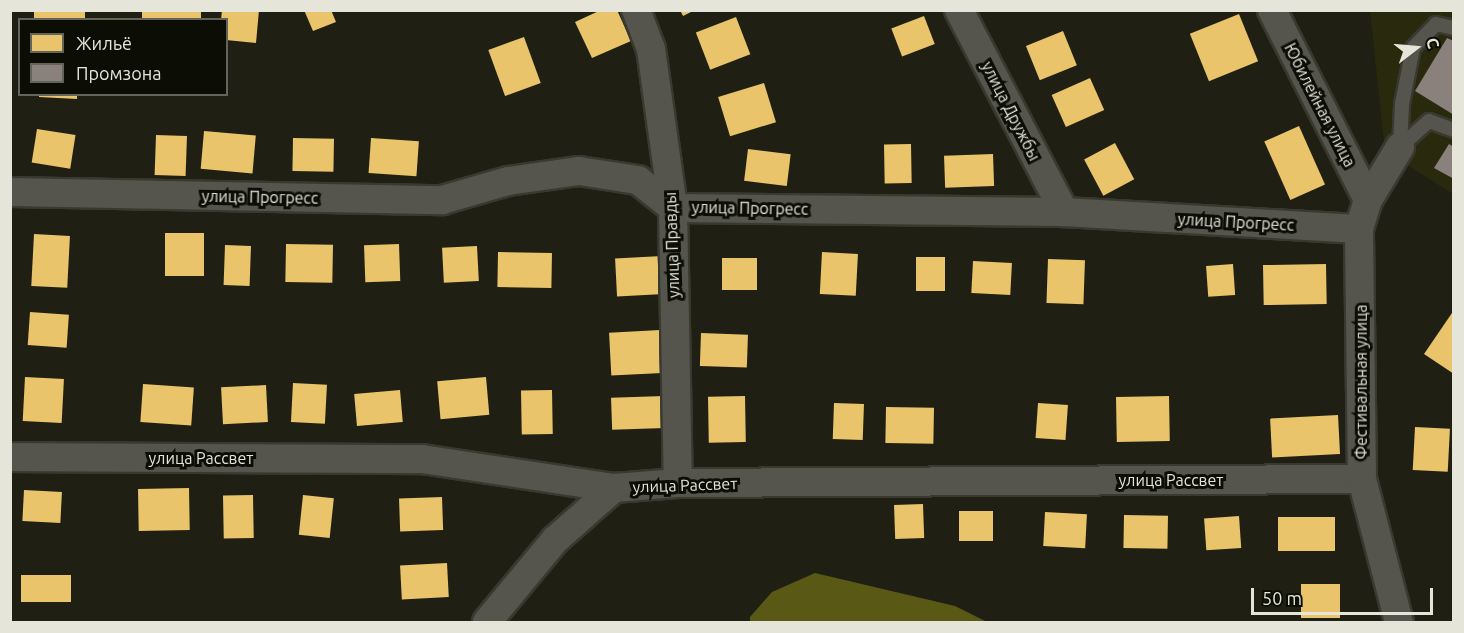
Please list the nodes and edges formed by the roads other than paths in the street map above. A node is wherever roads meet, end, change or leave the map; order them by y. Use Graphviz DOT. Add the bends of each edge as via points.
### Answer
graph roads {
  1 [pos="636,10"];
  2 [pos="959,10"];
  3 [pos="1272,10"];
  4 [pos="1454,28"];
  5 [pos="1454,130"];
  6 [pos="1400,147"];
  7 [pos="10,192"];
  8 [pos="1368,200"];
  9 [pos="673,207"];
  10 [pos="1064,212"];
  11 [pos="1359,230"];
  12 [pos="10,458"];
  13 [pos="1362,479"];
  14 [pos="678,483"];
  15 [pos="614,488"];
  16 [pos="487,622"];
  17 [pos="1399,622"];
  1 -- 9 [label="street, улица Правды" via="651,49"];
  2 -- 10 [label="street, улица Дружбы"];
  3 -- 8 [label="street, Юбилейная улица"];
  4 -- 6 [label="lane" via="1436,24 1413,48 1402,104"];
  5 -- 6 [label="lane" via="1429,121"];
  6 -- 8 [label="street, Фестивальная улица"];
  7 -- 9 [label="street, улица Прогресс" via="442,201 508,182 579,171 638,180"];
  8 -- 11 [label="street, Фестивальная улица"];
  9 -- 10 [label="street, улица Прогресс"];
  9 -- 14 [label="street, улица Правды"];
  10 -- 11 [label="street, улица Прогресс"];
  11 -- 13 [label="street, Фестивальная улица"];
  12 -- 15 [label="street, улица Рассвет" via="422,459"];
  13 -- 14 [label="street, улица Рассвет"];
  13 -- 17 [label="street, Фестивальная улица"];
  14 -- 15 [label="street, улица Рассвет"];
  15 -- 16 [label="street" via="555,540"];
}
